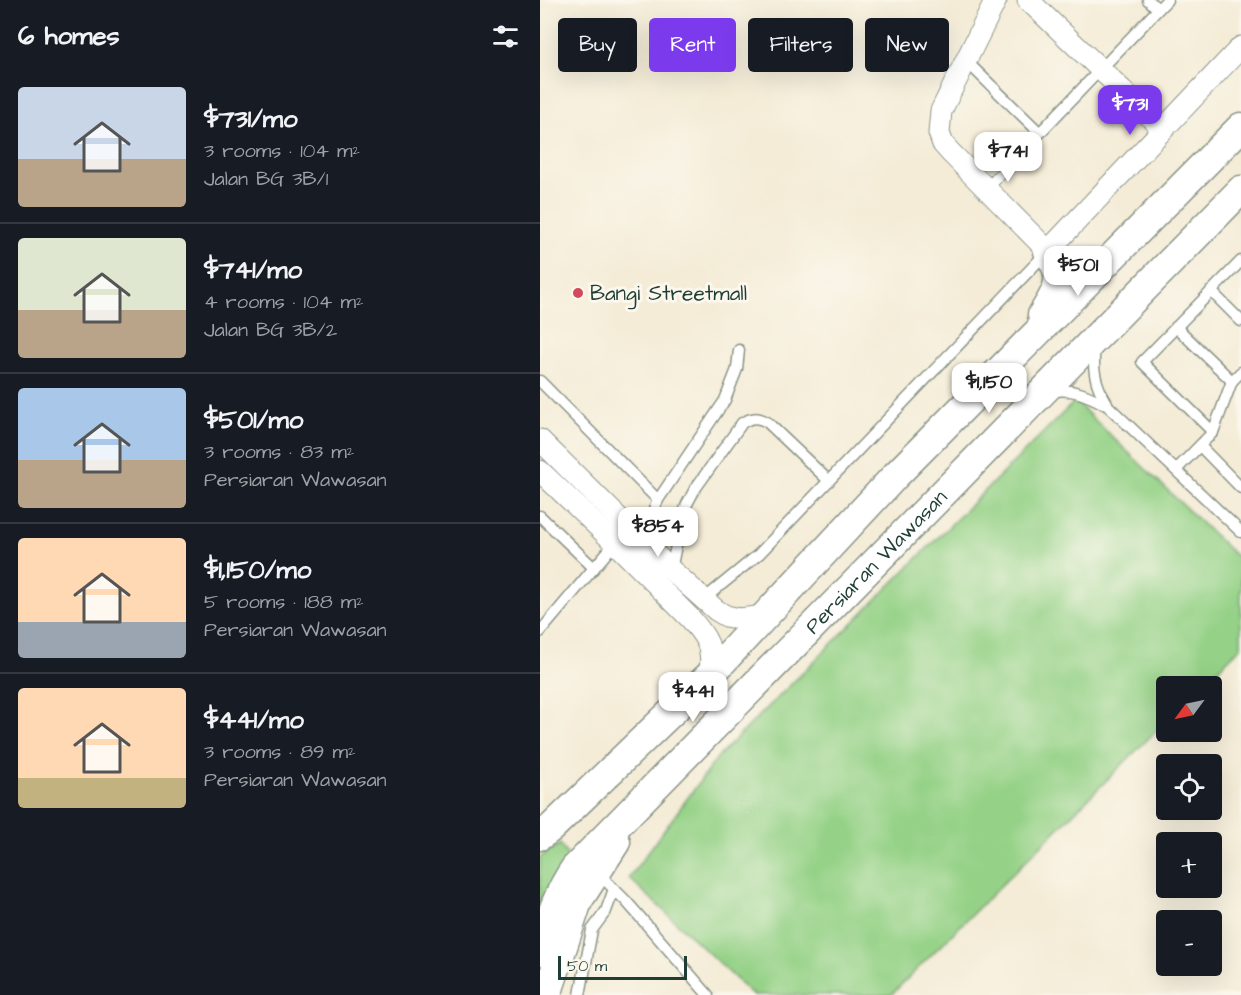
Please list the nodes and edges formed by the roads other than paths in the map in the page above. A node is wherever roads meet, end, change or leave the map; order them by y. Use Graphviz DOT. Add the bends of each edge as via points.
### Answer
graph roads {
  1 [pos="996,0"];
  2 [pos="1028,0"];
  3 [pos="1148,0"];
  4 [pos="1167,0"];
  5 [pos="1158,9"];
  6 [pos="1241,47"];
  7 [pos="965,60"];
  8 [pos="1100,70"];
  9 [pos="1241,127"];
  10 [pos="1163,129"];
  11 [pos="1040,133"];
  12 [pos="986,189"];
  13 [pos="1241,190"];
  14 [pos="1048,251"];
  15 [pos="1241,261"];
  16 [pos="1211,291"];
  17 [pos="1241,321"];
  18 [pos="1176,327"];
  19 [pos="1096,339"];
  20 [pos="1029,340"];
  21 [pos="739,350"];
  22 [pos="1241,372"];
  23 [pos="540,381"];
  24 [pos="1232,381"];
  25 [pos="1042,394"];
  26 [pos="1108,406"];
  27 [pos="1213,432"];
  28 [pos="540,440"];
  29 [pos="1200,446"];
  30 [pos="1176,470"];
  31 [pos="540,471"];
  32 [pos="828,482"];
  33 [pos="1241,488"];
  34 [pos="658,500"];
  35 [pos="540,516"];
  36 [pos="1241,532"];
  37 [pos="641,540"];
  38 [pos="615,543"];
  39 [pos="594,568"];
  40 [pos="671,570"];
  41 [pos="704,599"];
  42 [pos="765,616"];
  43 [pos="540,632"];
  44 [pos="710,675"];
  45 [pos="640,801"];
  46 [pos="544,831"];
  47 [pos="606,881"];
  48 [pos="626,902"];
  49 [pos="606,911"];
  50 [pos="540,951"];
  51 [pos="547,995"];
  52 [pos="580,995"];
  53 [pos="708,995"];
  1 -- 7 [label="street"];
  2 -- 8 [label="street"];
  3 -- 5 [label="lane"];
  4 -- 5 [label="lane"];
  5 -- 8 [label="lane"];
  6 -- 10 [label="street"];
  7 -- 11 [label="lane"];
  7 -- 12 [label="street" via="941,111 939,133 943,144"];
  8 -- 10 [label="street"];
  8 -- 11 [label="lane"];
  9 -- 20 [label="main road, Persiaran Wawasan"];
  10 -- 14 [label="street"];
  11 -- 12 [label="lane"];
  12 -- 14 [label="street"];
  13 -- 19 [label="main road, Persiaran Wawasan"];
  14 -- 20 [label="main road" via="1059,283"];
  14 -- 32 [label="lane"];
  15 -- 16 [label="lane"];
  16 -- 17 [label="lane"];
  16 -- 18 [label="lane"];
  18 -- 24 [label="lane"];
  18 -- 27 [label="lane" via="1142,362"];
  19 -- 25 [label="main road, Persiaran Wawasan"];
  19 -- 26 [label="lane" via="1094,374"];
  20 -- 42 [label="main road, Persiaran Wawasan"];
  21 -- 34 [label="lane" via="737,369 725,400"];
  22 -- 24 [label="lane"];
  23 -- 34 [label="lane"];
  24 -- 27 [label="lane"];
  25 -- 26 [label="lane" via="1076,392"];
  25 -- 45 [label="main road, Persiaran Wawasan"];
  26 -- 30 [label="lane"];
  27 -- 29 [label="lane"];
  28 -- 37 [label="street"];
  29 -- 30 [label="lane"];
  29 -- 33 [label="lane"];
  30 -- 36 [label="lane"];
  31 -- 38 [label="street"];
  32 -- 40 [label="lane" via="767,422 750,418 742,423 687,504"];
  32 -- 41 [label="lane" via="759,554"];
  34 -- 37 [label="lane"];
  35 -- 39 [label="lane"];
  37 -- 40 [label="street"];
  38 -- 39 [label="lane"];
  38 -- 44 [label="street" via="706,639 711,655"];
  39 -- 43 [label="lane"];
  40 -- 41 [label="street"];
  41 -- 42 [label="street" via="726,616"];
  42 -- 44 [label="main road, Persiaran Wawasan"];
  44 -- 46 [label="main road, Persiaran Wawasan"];
  45 -- 47 [label="main road" via="615,845"];
  45 -- 50 [label="main road, Persiaran Wawasan" via="574,868 553,909"];
  47 -- 48 [label="lane"];
  47 -- 49 [label="lane"];
  47 -- 51 [label="main road" via="578,901"];
  48 -- 49 [label="lane"];
  48 -- 53 [label="lane"];
  49 -- 52 [label="lane" via="592,930"];
}
